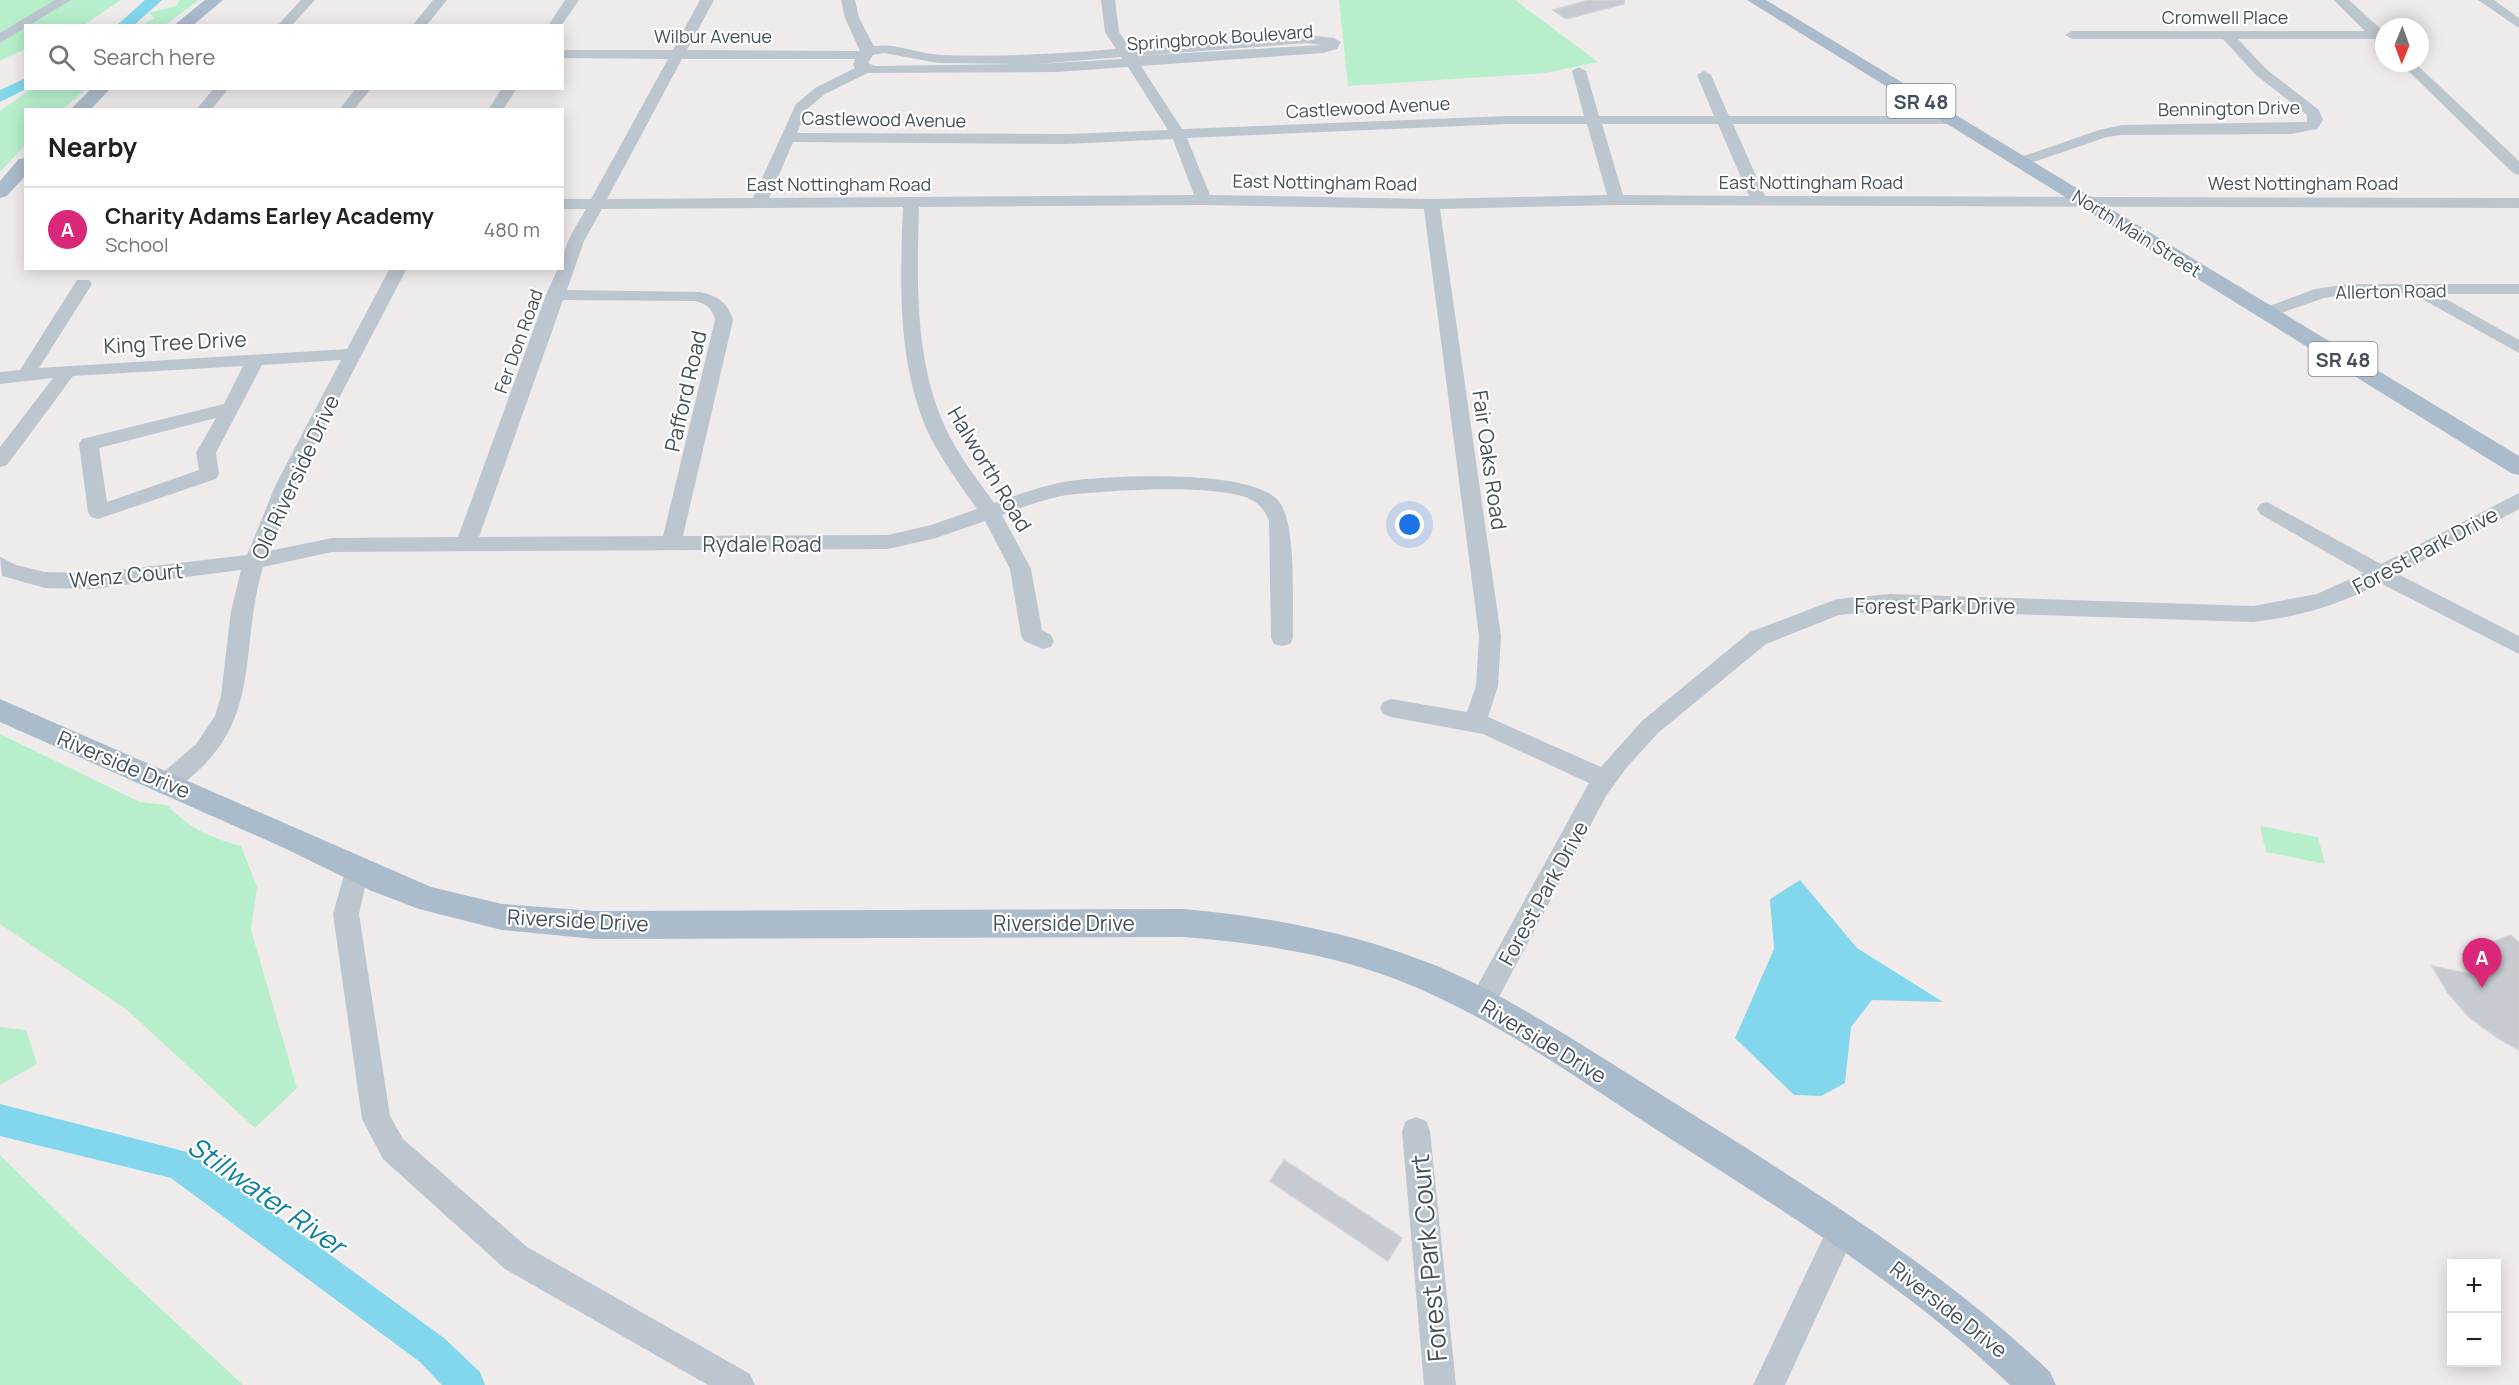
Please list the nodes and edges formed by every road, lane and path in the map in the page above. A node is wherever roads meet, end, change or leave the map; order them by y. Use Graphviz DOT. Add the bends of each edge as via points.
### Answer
graph roads {
  1 [pos="64,0"];
  2 [pos="215,0"];
  3 [pos="308,0"];
  4 [pos="440,0"];
  5 [pos="572,0"];
  6 [pos="707,0"];
  7 [pos="848,0"];
  8 [pos="1108,0"];
  9 [pos="1755,0"];
  10 [pos="2341,0"];
  11 [pos="2485,0"];
  12 [pos="865,9"];
  13 [pos="24,24"];
  14 [pos="25,24"];
  15 [pos="185,24"];
  16 [pos="285,24"];
  17 [pos="420,24"];
  18 [pos="555,24"];
  19 [pos="2519,24"];
  20 [pos="2375,32"];
  21 [pos="2072,34"];
  22 [pos="2228,35"];
  23 [pos="2375,38"];
  24 [pos="0,39"];
  25 [pos="884,49"];
  26 [pos="564,54"];
  27 [pos="678,54"];
  28 [pos="866,58"];
  29 [pos="1127,58"];
  30 [pos="1579,71"];
  31 [pos="2416,72"];
  32 [pos="1704,75"];
  33 [pos="101,90"];
  34 [pos="220,90"];
  35 [pos="362,90"];
  36 [pos="509,90"];
  37 [pos="81,108"];
  38 [pos="204,108"];
  39 [pos="348,108"];
  40 [pos="496,108"];
  41 [pos="1593,119"];
  42 [pos="1952,120"];
  43 [pos="1726,122"];
  44 [pos="1179,136"];
  45 [pos="786,137"];
  46 [pos="2020,162"];
  47 [pos="24,165"];
  48 [pos="2519,170"];
  49 [pos="0,192"];
  50 [pos="1204,200"];
  51 [pos="1617,200"];
  52 [pos="1758,201"];
  53 [pos="2087,202"];
  54 [pos="2519,203"];
  55 [pos="564,204"];
  56 [pos="596,204"];
  57 [pos="758,204"];
  58 [pos="911,204"];
  59 [pos="1431,204"];
  60 [pos="398,270"];
  61 [pos="84,284"];
  62 [pos="2417,290"];
  63 [pos="2519,290"];
  64 [pos="555,296"];
  65 [pos="2267,313"];
  66 [pos="2519,347"];
  67 [pos="353,354"];
  68 [pos="255,360"];
  69 [pos="68,371"];
  70 [pos="26,375"];
  71 [pos="0,378"];
  72 [pos="231,408"];
  73 [pos="0,460"];
  74 [pos="2519,467"];
  75 [pos="2519,500"];
  76 [pos="2267,509"];
  77 [pos="987,512"];
  78 [pos="466,544"];
  79 [pos="671,544"];
  80 [pos="255,561"];
  81 [pos="0,564"];
  82 [pos="2381,574"];
  83 [pos="1282,638"];
  84 [pos="1043,641"];
  85 [pos="2519,646"];
  86 [pos="1391,708"];
  87 [pos="0,710"];
  88 [pos="1475,722"];
  89 [pos="1605,780"];
  90 [pos="168,782"];
  91 [pos="357,869"];
  92 [pos="1482,1003"];
  93 [pos="1416,1131"];
  94 [pos="1842,1229"];
  95 [pos="740,1385"];
  96 [pos="1440,1385"];
  97 [pos="1769,1385"];
  98 [pos="2037,1385"];
  1 -- 14 [label="street"];
  2 -- 15 [label="main road"];
  3 -- 16 [label="street"];
  4 -- 17 [label="street"];
  5 -- 18 [label="street"];
  6 -- 27 [label="street, Fer Don Road"];
  7 -- 28 [label="street"];
  8 -- 29 [label="street" via="1109,24"];
  9 -- 42 [label="main road, North Main Street / SR 48"];
  10 -- 20 [label="street"];
  11 -- 19 [label="street"];
  12 -- 25 [label="street"];
  13 -- 24 [label="street"];
  21 -- 22 [label="street, Cromwell Place"];
  22 -- 23 [label="street, Cromwell Place"];
  22 -- 46 [label="street, Bennington Drive" via="2261,72 2314,113 2316,120 2312,126 2122,130"];
  25 -- 28 [label="street, Springbrook Boulevard"];
  25 -- 29 [label="street, Springbrook Boulevard" via="938,59"];
  26 -- 27 [label="street, Wilbur Avenue"];
  27 -- 28 [label="street, Wilbur Avenue"];
  27 -- 56 [label="street, Fer Don Road"];
  28 -- 29 [label="street, Springbrook Boulevard" via="1003,70"];
  28 -- 45 [label="street" via="810,99 795,114"];
  29 -- 29 [label="street, Springbrook Boulevard" via="1323,49 1334,42 1306,39"];
  29 -- 44 [label="street"];
  30 -- 41 [label="street"];
  31 -- 48 [label="street"];
  32 -- 43 [label="street"];
  33 -- 37 [label="main road"];
  34 -- 38 [label="street"];
  35 -- 39 [label="street"];
  36 -- 40 [label="street"];
  41 -- 43 [label="street, Castlewood Avenue"];
  41 -- 44 [label="street, Castlewood Avenue"];
  41 -- 51 [label="street"];
  42 -- 43 [label="street, Castlewood Avenue"];
  42 -- 46 [label="main road, North Main Street / SR 48"];
  43 -- 52 [label="street"];
  44 -- 45 [label="street, Castlewood Avenue" via="978,140"];
  44 -- 50 [label="street"];
  45 -- 57 [label="street"];
  46 -- 53 [label="main road, North Main Street / SR 48"];
  47 -- 49 [label="main road"];
  50 -- 58 [label="street, East Nottingham Road"];
  50 -- 59 [label="street, East Nottingham Road"];
  51 -- 52 [label="street, East Nottingham Road"];
  51 -- 59 [label="street, East Nottingham Road"];
  52 -- 53 [label="street, East Nottingham Road"];
  53 -- 54 [label="street, West Nottingham Road"];
  53 -- 65 [label="main road, North Main Street / SR 48"];
  55 -- 56 [label="street, East Nottingham Road"];
  56 -- 57 [label="street, East Nottingham Road"];
  56 -- 64 [label="street, Fer Don Road" via="576,241"];
  57 -- 58 [label="street, East Nottingham Road"];
  58 -- 77 [label="street, Halworth Road" via="909,244 915,361 937,429"];
  59 -- 88 [label="street, Fair Oaks Road" via="1490,636 1487,686"];
  60 -- 67 [label="street, Old Riverside Drive"];
  61 -- 70 [label="street"];
  62 -- 63 [label="street, Allerton Road"];
  62 -- 65 [label="street, Allerton Road" via="2328,292"];
  62 -- 66 [label="street"];
  64 -- 78 [label="street, Fer Don Road"];
  64 -- 79 [label="street, Pafford Road" via="694,296 714,301 723,312"];
  65 -- 74 [label="main road, North Main Street / SR 48"];
  67 -- 68 [label="street, King Tree Drive"];
  67 -- 80 [label="street, Old Riverside Drive" via="268,523"];
  68 -- 69 [label="street, King Tree Drive"];
  68 -- 72 [label="street"];
  69 -- 70 [label="street, King Tree Drive"];
  69 -- 73 [label="street"];
  70 -- 71 [label="street, King Tree Drive"];
  72 -- 72 [label="street" via="206,453 208,474 99,512 89,444"];
  75 -- 82 [label="street, Forest Park Drive"];
  76 -- 82 [label="street"];
  77 -- 79 [label="street, Rydale Road" via="934,533 888,542"];
  77 -- 83 [label="street, Rydale Road" via="1038,494 1076,487 1245,489 1261,496 1275,509 1280,521"];
  77 -- 84 [label="street, Halworth Road" via="1017,559 1025,579 1032,635"];
  78 -- 79 [label="street, Rydale Road"];
  78 -- 80 [label="street, Rydale Road" via="332,545"];
  80 -- 81 [label="street, Wenz Court" via="93,581 45,580 9,571"];
  80 -- 90 [label="street, Old Riverside Drive" via="240,620 231,704 211,742"];
  82 -- 85 [label="street"];
  82 -- 89 [label="street, Forest Park Drive" via="2320,604 2253,614 1890,602 1837,606 1758,638 1650,728"];
  86 -- 88 [label="street"];
  87 -- 90 [label="main road, Riverside Drive"];
  88 -- 89 [label="street" via="1516,737"];
  89 -- 92 [label="street, Forest Park Drive"];
  90 -- 91 [label="main road, Riverside Drive"];
  91 -- 92 [label="main road, Riverside Drive" via="467,911 557,923 1184,922 1233,926 1317,940 1359,952 1424,975"];
  91 -- 95 [label="street" via="346,914 376,1119 393,1149 516,1258"];
  92 -- 94 [label="main road, Riverside Drive"];
  93 -- 96 [label="street, Forest Park Court"];
  94 -- 97 [label="street"];
  94 -- 98 [label="main road, Riverside Drive" via="1935,1293 1998,1345"];
}
